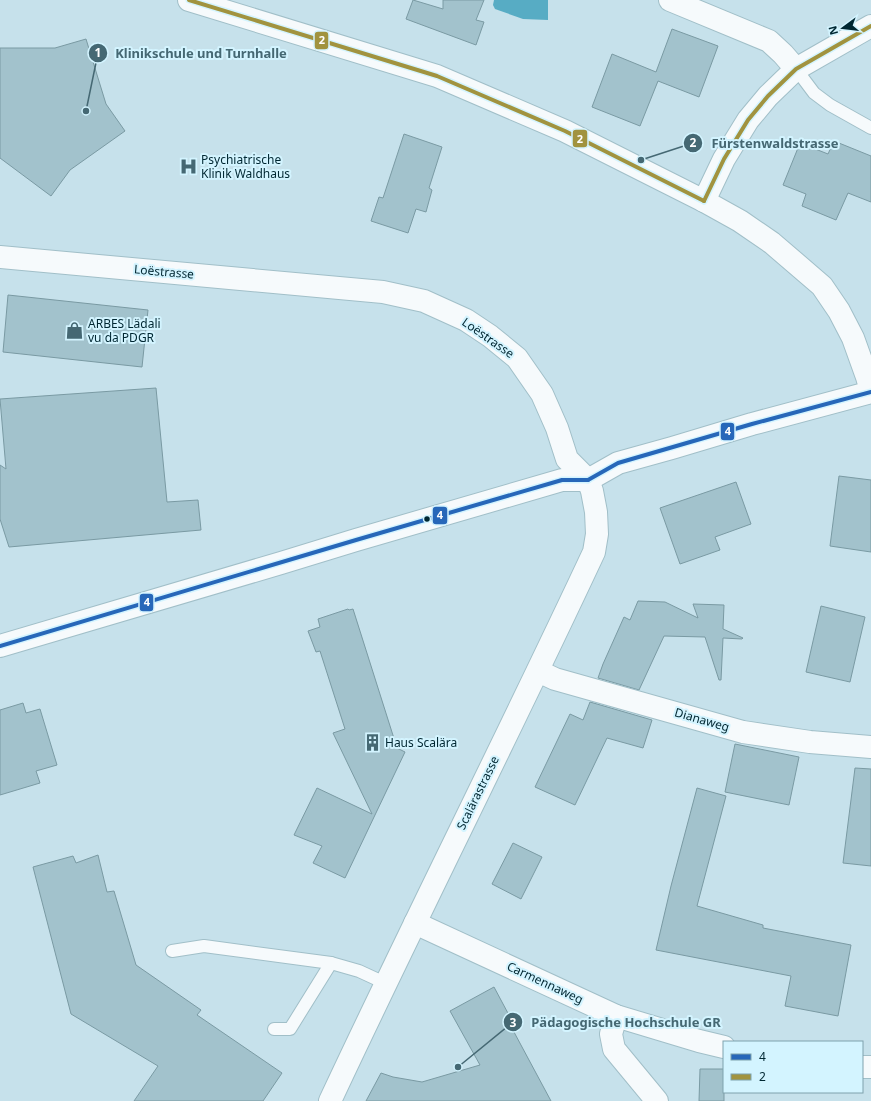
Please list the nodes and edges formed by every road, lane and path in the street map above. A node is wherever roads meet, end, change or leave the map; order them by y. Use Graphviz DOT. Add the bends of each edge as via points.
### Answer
graph roads {
  1 [pos="189,0"];
  2 [pos="670,0"];
  3 [pos="239,8"];
  4 [pos="871,26"];
  5 [pos="796,69"];
  6 [pos="871,128"];
  7 [pos="704,201"];
  8 [pos="0,257"];
  9 [pos="871,391"];
  10 [pos="588,480"];
  11 [pos="0,646"];
  12 [pos="538,671"];
  13 [pos="871,747"];
  14 [pos="415,923"];
  15 [pos="172,952"];
  16 [pos="331,963"];
  17 [pos="385,983"];
  18 [pos="616,1016"];
  19 [pos="274,1029"];
  20 [pos="723,1047"];
  21 [pos="330,1101"];
  22 [pos="657,1101"];
  1 -- 3 [label="street"];
  2 -- 5 [label="street" via="768,41"];
  3 -- 7 [label="street" via="437,76 565,131"];
  4 -- 5 [label="street"];
  5 -- 6 [label="lane" via="814,94"];
  5 -- 7 [label="street" via="748,120 724,159"];
  7 -- 9 [label="street" via="772,243 822,286 840,311"];
  8 -- 10 [label="street, Loëstrasse" via="382,292 424,301 466,320 517,358 542,394 567,459"];
  9 -- 10 [label="street" via="618,463"];
  10 -- 11 [label="street" via="562,480"];
  10 -- 12 [label="street, Scalärastrasse" via="596,512 597,534 594,552"];
  12 -- 13 [label="street, Dianaweg" via="555,679 743,732 810,742"];
  12 -- 14 [label="street, Scalärastrasse"];
  14 -- 17 [label="street, Scalärastrasse"];
  14 -- 18 [label="street, Carmennaweg"];
  15 -- 16 [label="lane" via="204,946"];
  16 -- 17 [label="lane" via="359,970"];
  16 -- 19 [label="lane" via="290,1029"];
  17 -- 21 [label="street, Scalärastrasse"];
  18 -- 20 [label="street, Carmennaweg"];
  18 -- 22 [label="street" via="611,1034 614,1049"];
}
